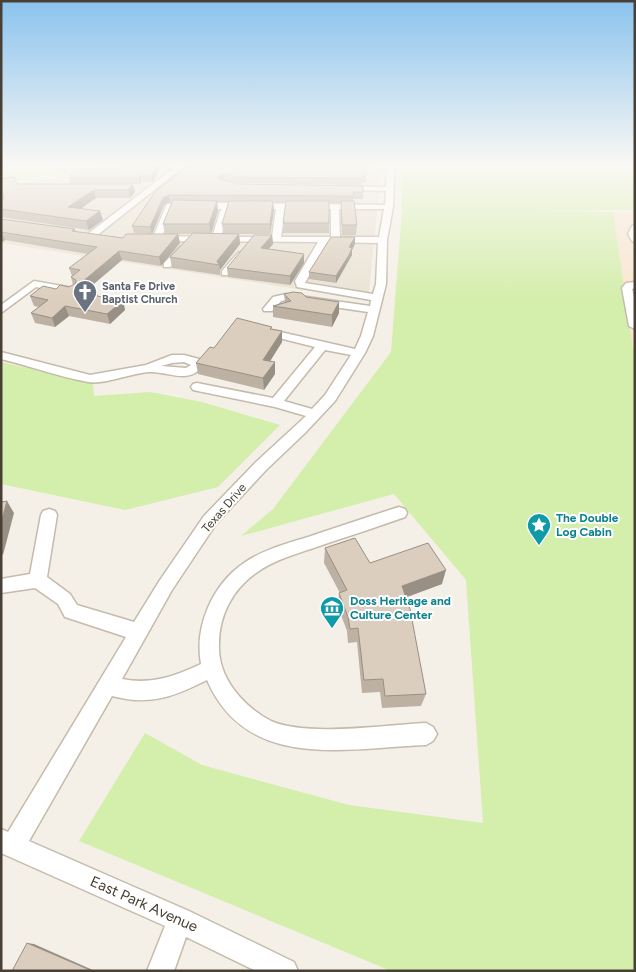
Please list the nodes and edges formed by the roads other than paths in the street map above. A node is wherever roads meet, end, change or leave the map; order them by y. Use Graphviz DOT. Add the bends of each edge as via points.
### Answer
graph roads {
  1 [pos="124,209"];
  2 [pos="168,209"];
  3 [pos="225,209"];
  4 [pos="280,209"];
  5 [pos="334,209"];
  6 [pos="389,209"];
  7 [pos="635,228"];
  8 [pos="108,237"];
  9 [pos="191,239"];
  10 [pos="216,239"];
  11 [pos="251,239"];
  12 [pos="276,239"];
  13 [pos="330,239"];
  14 [pos="635,239"];
  15 [pos="383,240"];
  16 [pos="167,265"];
  17 [pos="225,273"];
  18 [pos="635,284"];
  19 [pos="73,291"];
  20 [pos="376,304"];
  21 [pos="1,310"];
  22 [pos="268,310"];
  23 [pos="635,326"];
  24 [pos="251,328"];
  25 [pos="322,346"];
  26 [pos="359,352"];
  27 [pos="1,355"];
  28 [pos="150,368"];
  29 [pos="197,387"];
  30 [pos="276,403"];
  31 [pos="314,414"];
  32 [pos="399,512"];
  33 [pos="49,515"];
  34 [pos="38,580"];
  35 [pos="1,586"];
  36 [pos="138,632"];
  37 [pos="212,668"];
  38 [pos="108,685"];
  39 [pos="426,734"];
  40 [pos="7,844"];
  41 [pos="180,920"];
  42 [pos="160,971"];
  43 [pos="285,971"];
  1 -- 8 [label="street" via="88,235"];
  2 -- 9 [label="street" via="152,239"];
  3 -- 10 [label="street"];
  4 -- 12 [label="street"];
  5 -- 13 [label="street"];
  6 -- 15 [label="street, Texas Drive"];
  7 -- 14 [label="street" via="632,234"];
  9 -- 10 [label="street"];
  9 -- 16 [label="street"];
  10 -- 11 [label="street"];
  11 -- 12 [label="street"];
  11 -- 17 [label="street"];
  12 -- 13 [label="street"];
  13 -- 15 [label="street"];
  13 -- 20 [label="street" via="300,281 301,285"];
  15 -- 20 [label="street, Texas Drive" via="381,284"];
  18 -- 23 [label="street" via="627,288"];
  19 -- 21 [label="street" via="34,284"];
  20 -- 22 [label="street" via="286,297 277,299"];
  20 -- 26 [label="street, Texas Drive"];
  24 -- 25 [label="street"];
  25 -- 26 [label="street"];
  25 -- 30 [label="street"];
  26 -- 31 [label="street, Texas Drive" via="330,398"];
  27 -- 28 [label="street" via="90,379"];
  29 -- 30 [label="street"];
  30 -- 31 [label="street"];
  31 -- 36 [label="street, Texas Drive" via="210,520"];
  32 -- 37 [label="street" via="270,557 243,574 226,592 215,613 209,638"];
  33 -- 34 [label="street"];
  34 -- 35 [label="street"];
  34 -- 36 [label="street" via="64,599 72,612"];
  36 -- 38 [label="street, Texas Drive"];
  37 -- 38 [label="street" via="152,692 139,693"];
  37 -- 39 [label="street" via="221,688 238,711 257,726 281,736 311,741"];
  38 -- 40 [label="street, Texas Drive"];
  40 -- 41 [label="street, East Park Avenue"];
  41 -- 42 [label="street"];
  41 -- 43 [label="street, East Park Avenue"];
}
